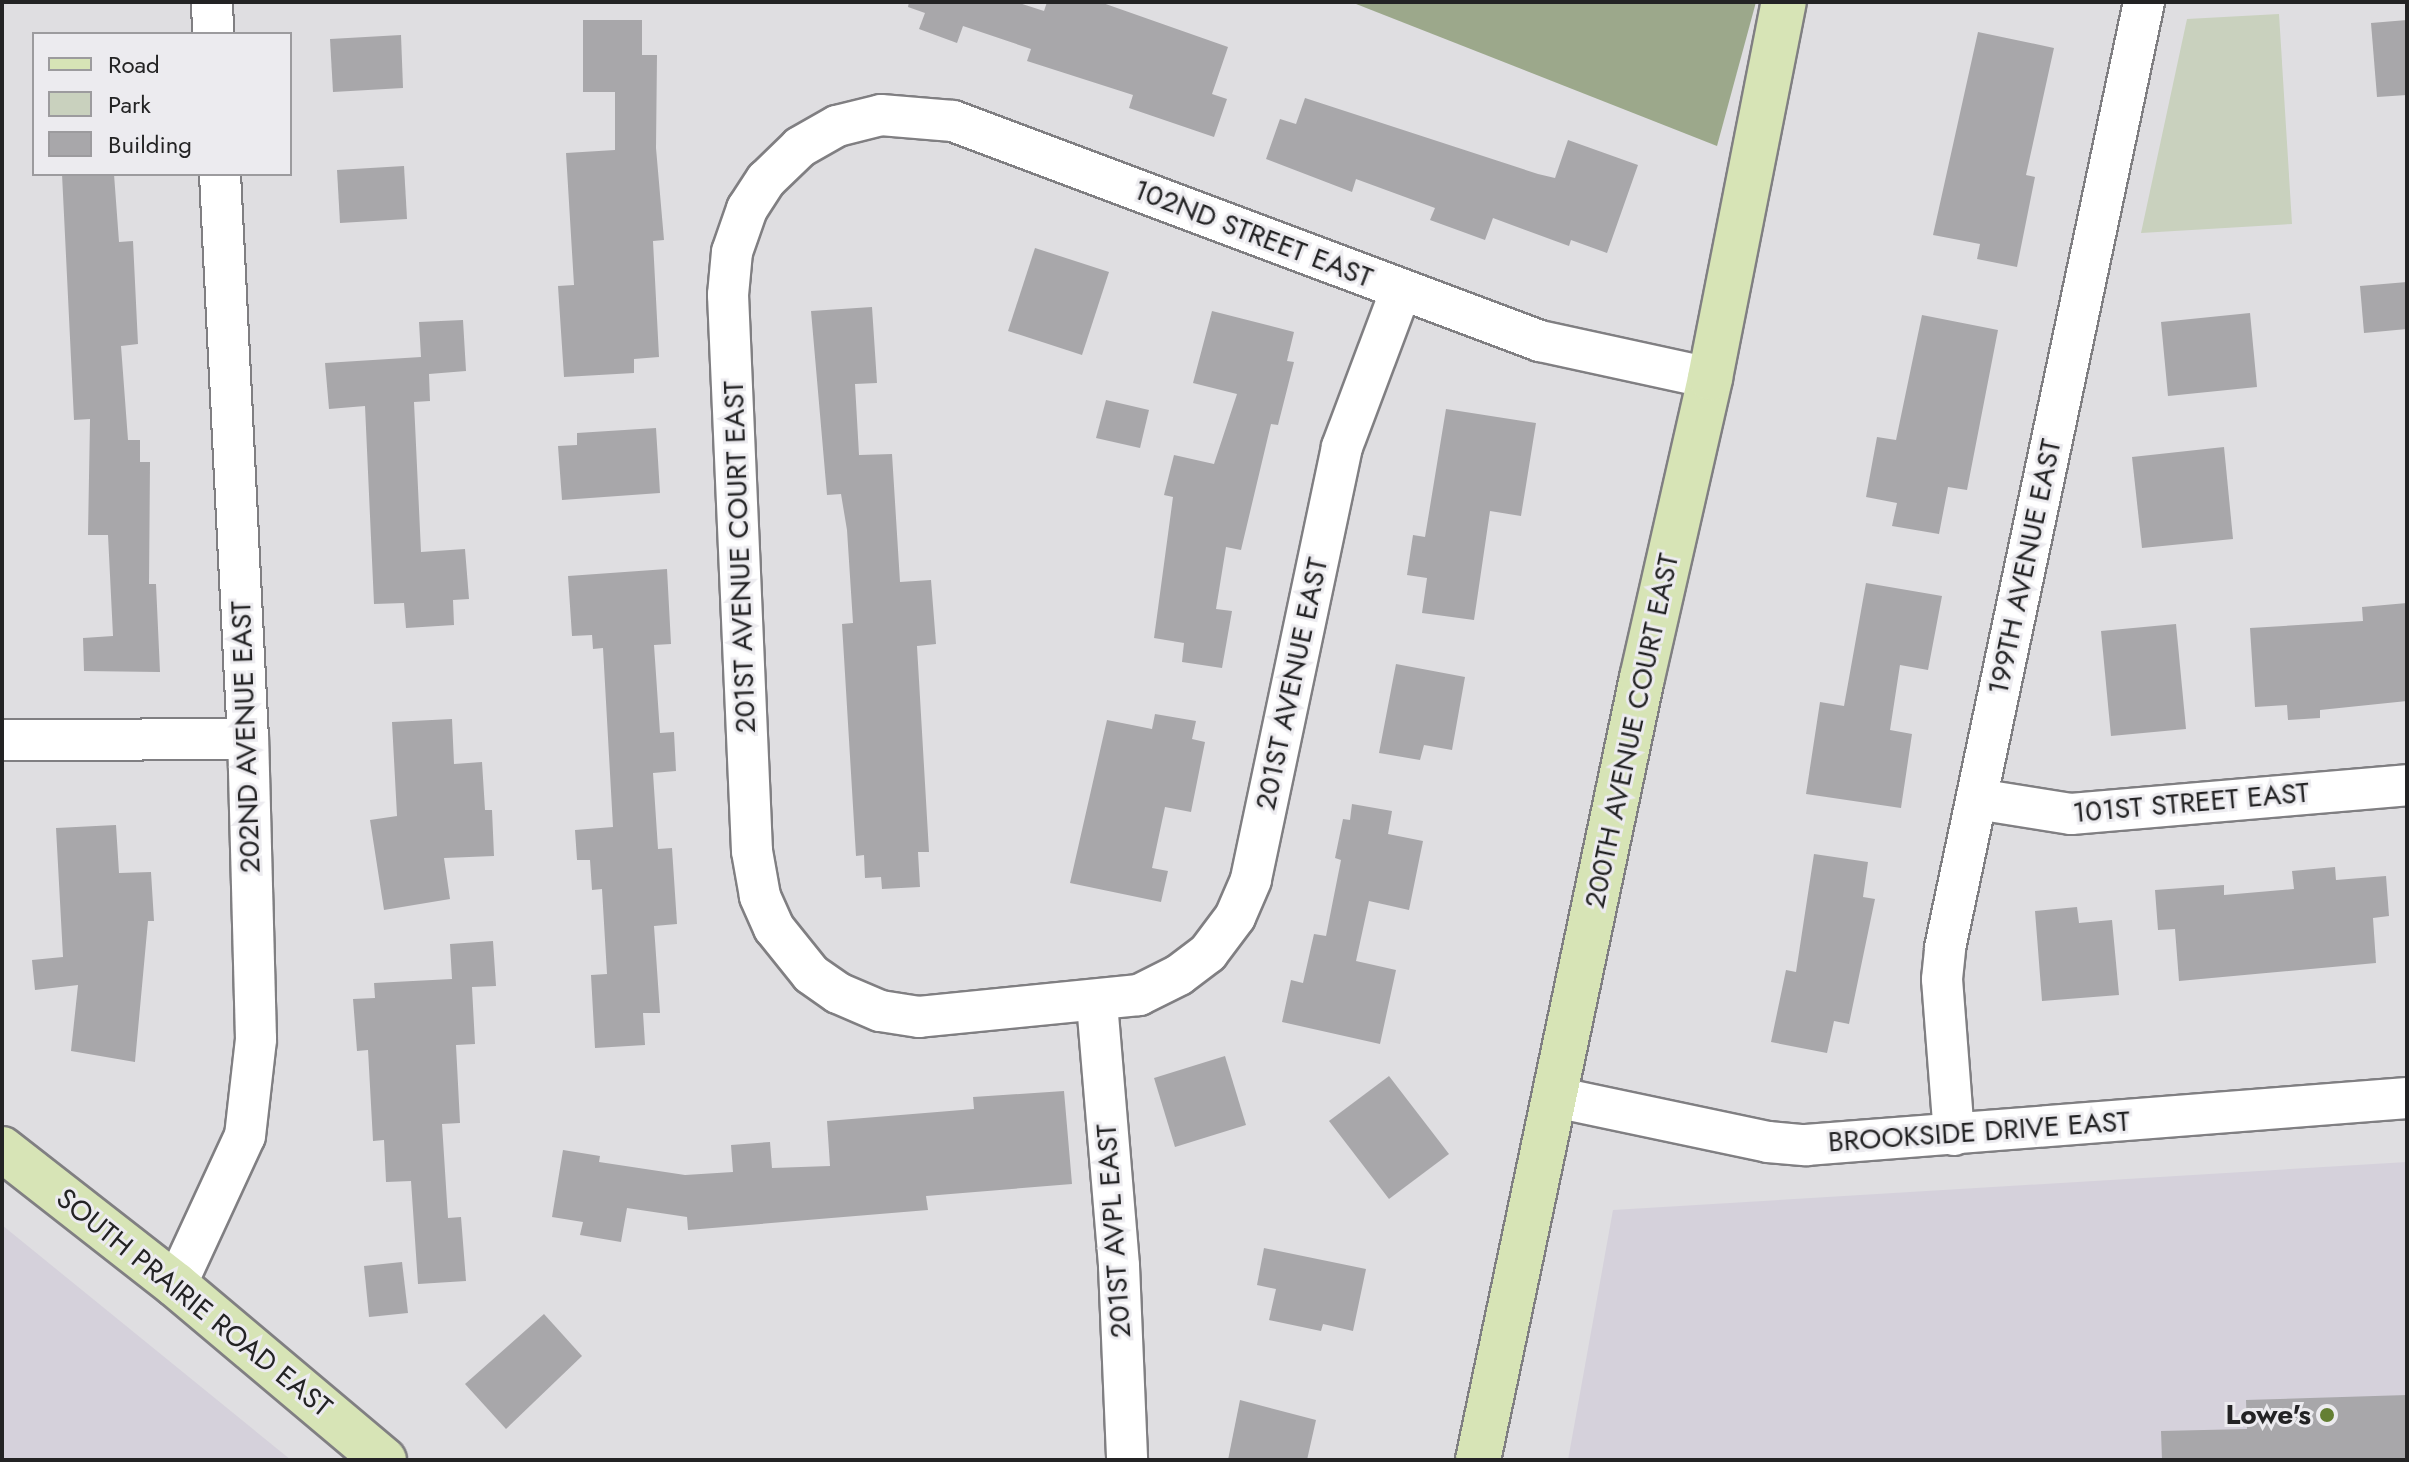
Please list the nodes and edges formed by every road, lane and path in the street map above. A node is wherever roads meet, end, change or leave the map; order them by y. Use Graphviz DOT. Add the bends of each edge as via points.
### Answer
graph roads {
  1 [pos="212,2"];
  2 [pos="1784,2"];
  3 [pos="2144,2"];
  4 [pos="213,32"];
  5 [pos="800,147"];
  6 [pos="220,176"];
  7 [pos="1401,290"];
  8 [pos="1710,378"];
  9 [pos="248,739"];
  10 [pos="2,740"];
  11 [pos="2407,785"];
  12 [pos="1977,799"];
  13 [pos="1097,1003"];
  14 [pos="1555,1097"];
  15 [pos="2407,1098"];
  16 [pos="1954,1135"];
  17 [pos="2,1149"];
  18 [pos="176,1285"];
  19 [pos="384,1460"];
  20 [pos="1127,1460"];
  21 [pos="1478,1460"];
  1 -- 4 [label="street"];
  2 -- 8 [label="main road, 200TH AVENUE COURT EAST"];
  3 -- 12 [label="street, 199TH AVENUE EAST"];
  5 -- 7 [label="street, 102ND STREET EAST" via="837,126 881,115 953,121"];
  5 -- 13 [label="street, 201ST AVENUE COURT EAST" via="766,180 747,209 732,252 728,295 752,851 760,896 774,928 811,974 880,1011 919,1017"];
  6 -- 9 [label="street, 202ND AVENUE EAST"];
  7 -- 8 [label="street, 102ND STREET EAST" via="1540,341"];
  7 -- 13 [label="street, 201ST AVENUE EAST" via="1342,447 1245,892 1235,917 1208,953 1179,975 1139,995"];
  8 -- 14 [label="main road, 200TH AVENUE COURT EAST"];
  9 -- 10 [label="street"];
  9 -- 18 [label="street, 202ND AVENUE EAST" via="256,1039 251,1100 232,1171"];
  11 -- 12 [label="street, 101ST STREET EAST" via="2071,814"];
  12 -- 16 [label="street, 199TH AVENUE EAST" via="1942,979"];
  13 -- 20 [label="street, 201ST AVPL EAST" via="1119,1266"];
  14 -- 16 [label="street, BROOKSIDE DRIVE EAST" via="1768,1142 1847,1144"];
  14 -- 21 [label="main road, 200TH AVENUE COURT EAST"];
  15 -- 16 [label="street, BROOKSIDE DRIVE EAST"];
  17 -- 18 [label="main road, SOUTH PRAIRIE ROAD EAST"];
  18 -- 19 [label="main road, SOUTH PRAIRIE ROAD EAST"];
}
